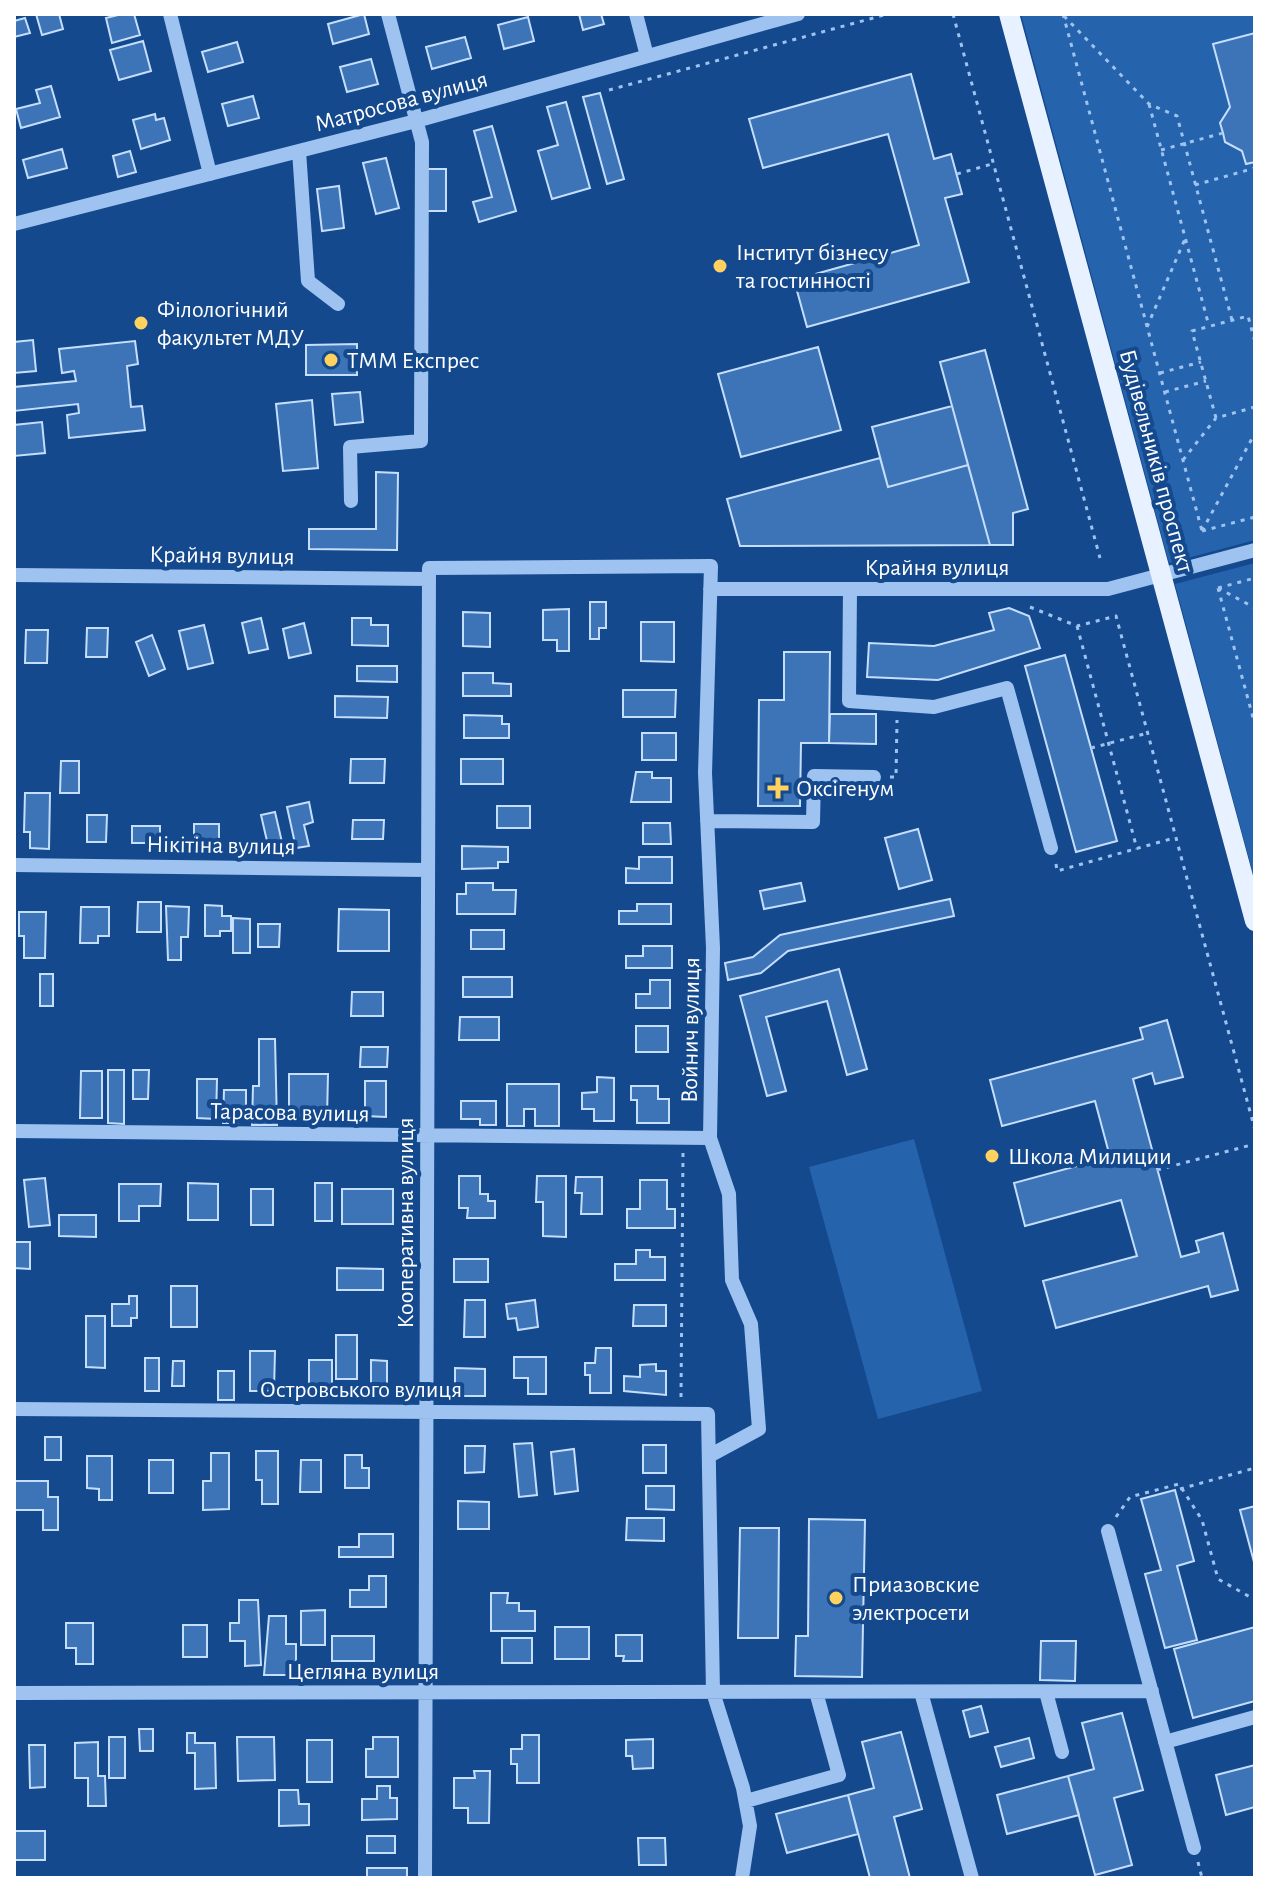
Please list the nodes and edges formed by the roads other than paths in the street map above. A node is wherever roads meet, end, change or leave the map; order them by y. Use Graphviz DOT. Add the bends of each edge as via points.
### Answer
graph roads {
  1 [pos="170,14"];
  2 [pos="388,14"];
  3 [pos="636,14"];
  4 [pos="798,14"];
  5 [pos="1009,14"];
  6 [pos="647,56"];
  7 [pos="416,121"];
  8 [pos="299,151"];
  9 [pos="210,174"];
  10 [pos="14,224"];
  11 [pos="338,304"];
  12 [pos="351,501"];
  13 [pos="1255,550"];
  14 [pos="711,566"];
  15 [pos="429,573"];
  16 [pos="14,575"];
  17 [pos="1161,575"];
  18 [pos="710,589"];
  19 [pos="850,589"];
  20 [pos="874,777"];
  21 [pos="707,821"];
  22 [pos="1051,848"];
  23 [pos="14,865"];
  24 [pos="428,870"];
  25 [pos="1255,921"];
  26 [pos="14,1131"];
  27 [pos="427,1135"];
  28 [pos="710,1138"];
  29 [pos="14,1409"];
  30 [pos="426,1412"];
  31 [pos="709,1456"];
  32 [pos="1108,1531"];
  33 [pos="1152,1691"];
  34 [pos="713,1692"];
  35 [pos="816,1692"];
  36 [pos="921,1692"];
  37 [pos="1046,1692"];
  38 [pos="14,1693"];
  39 [pos="425,1693"];
  40 [pos="1255,1717"];
  41 [pos="1165,1742"];
  42 [pos="1062,1752"];
  43 [pos="746,1801"];
  44 [pos="1194,1848"];
  45 [pos="425,1878"];
  46 [pos="742,1878"];
  47 [pos="972,1878"];
  1 -- 9 [label="street"];
  2 -- 7 [label="street"];
  3 -- 6 [label="street"];
  4 -- 6 [label="street, Матросова вулиця"];
  5 -- 17 [label="main road, Будівельників проспект"];
  6 -- 7 [label="street, Матросова вулиця"];
  7 -- 8 [label="street, Матросова вулиця"];
  7 -- 12 [label="street" via="422,142 421,441 350,447"];
  8 -- 9 [label="street, Матросова вулиця"];
  8 -- 11 [label="street" via="308,281"];
  9 -- 10 [label="street, Матросова вулиця"];
  13 -- 17 [label="street, Крайня вулиця"];
  14 -- 15 [label="street, Крайня вулиця"];
  14 -- 18 [label="street, Войнич вулиця"];
  15 -- 16 [label="street, Крайня вулиця"];
  15 -- 24 [label="street, Кооперативна вулиця"];
  17 -- 19 [label="street, Крайня вулиця" via="1108,589"];
  17 -- 25 [label="main road, Будівельників проспект"];
  18 -- 19 [label="street, Крайня вулиця"];
  18 -- 21 [label="street, Войнич вулиця"];
  19 -- 22 [label="street" via="849,701 934,707 1007,688"];
  20 -- 21 [label="street" via="814,776 813,822"];
  21 -- 28 [label="street, Войнич вулиця" via="713,948"];
  23 -- 24 [label="street, Нікітіна вулиця"];
  24 -- 27 [label="street, Кооперативна вулиця"];
  26 -- 27 [label="street, Тарасова вулиця"];
  27 -- 28 [label="street, Тарасова вулиця"];
  27 -- 30 [label="street, Кооперативна вулиця"];
  28 -- 31 [label="street, Войнич вулиця" via="729,1194 732,1280 751,1324 759,1429"];
  29 -- 30 [label="street, Островського вулиця"];
  30 -- 31 [label="street, Островського вулиця" via="708,1414"];
  30 -- 39 [label="street, Кооперативна вулиця"];
  31 -- 34 [label="street"];
  32 -- 33 [label="street"];
  33 -- 37 [label="street, Цегляна вулиця"];
  33 -- 41 [label="street"];
  34 -- 35 [label="street, Цегляна вулиця"];
  34 -- 39 [label="street, Цегляна вулиця"];
  34 -- 43 [label="street"];
  35 -- 36 [label="street, Цегляна вулиця"];
  35 -- 43 [label="street" via="839,1775"];
  36 -- 37 [label="street, Цегляна вулиця"];
  36 -- 47 [label="street"];
  37 -- 42 [label="street"];
  38 -- 39 [label="street, Цегляна вулиця"];
  39 -- 45 [label="street, Кооперативна вулиця"];
  40 -- 41 [label="street"];
  41 -- 44 [label="street"];
  43 -- 46 [label="street" via="750,1826"];
}
